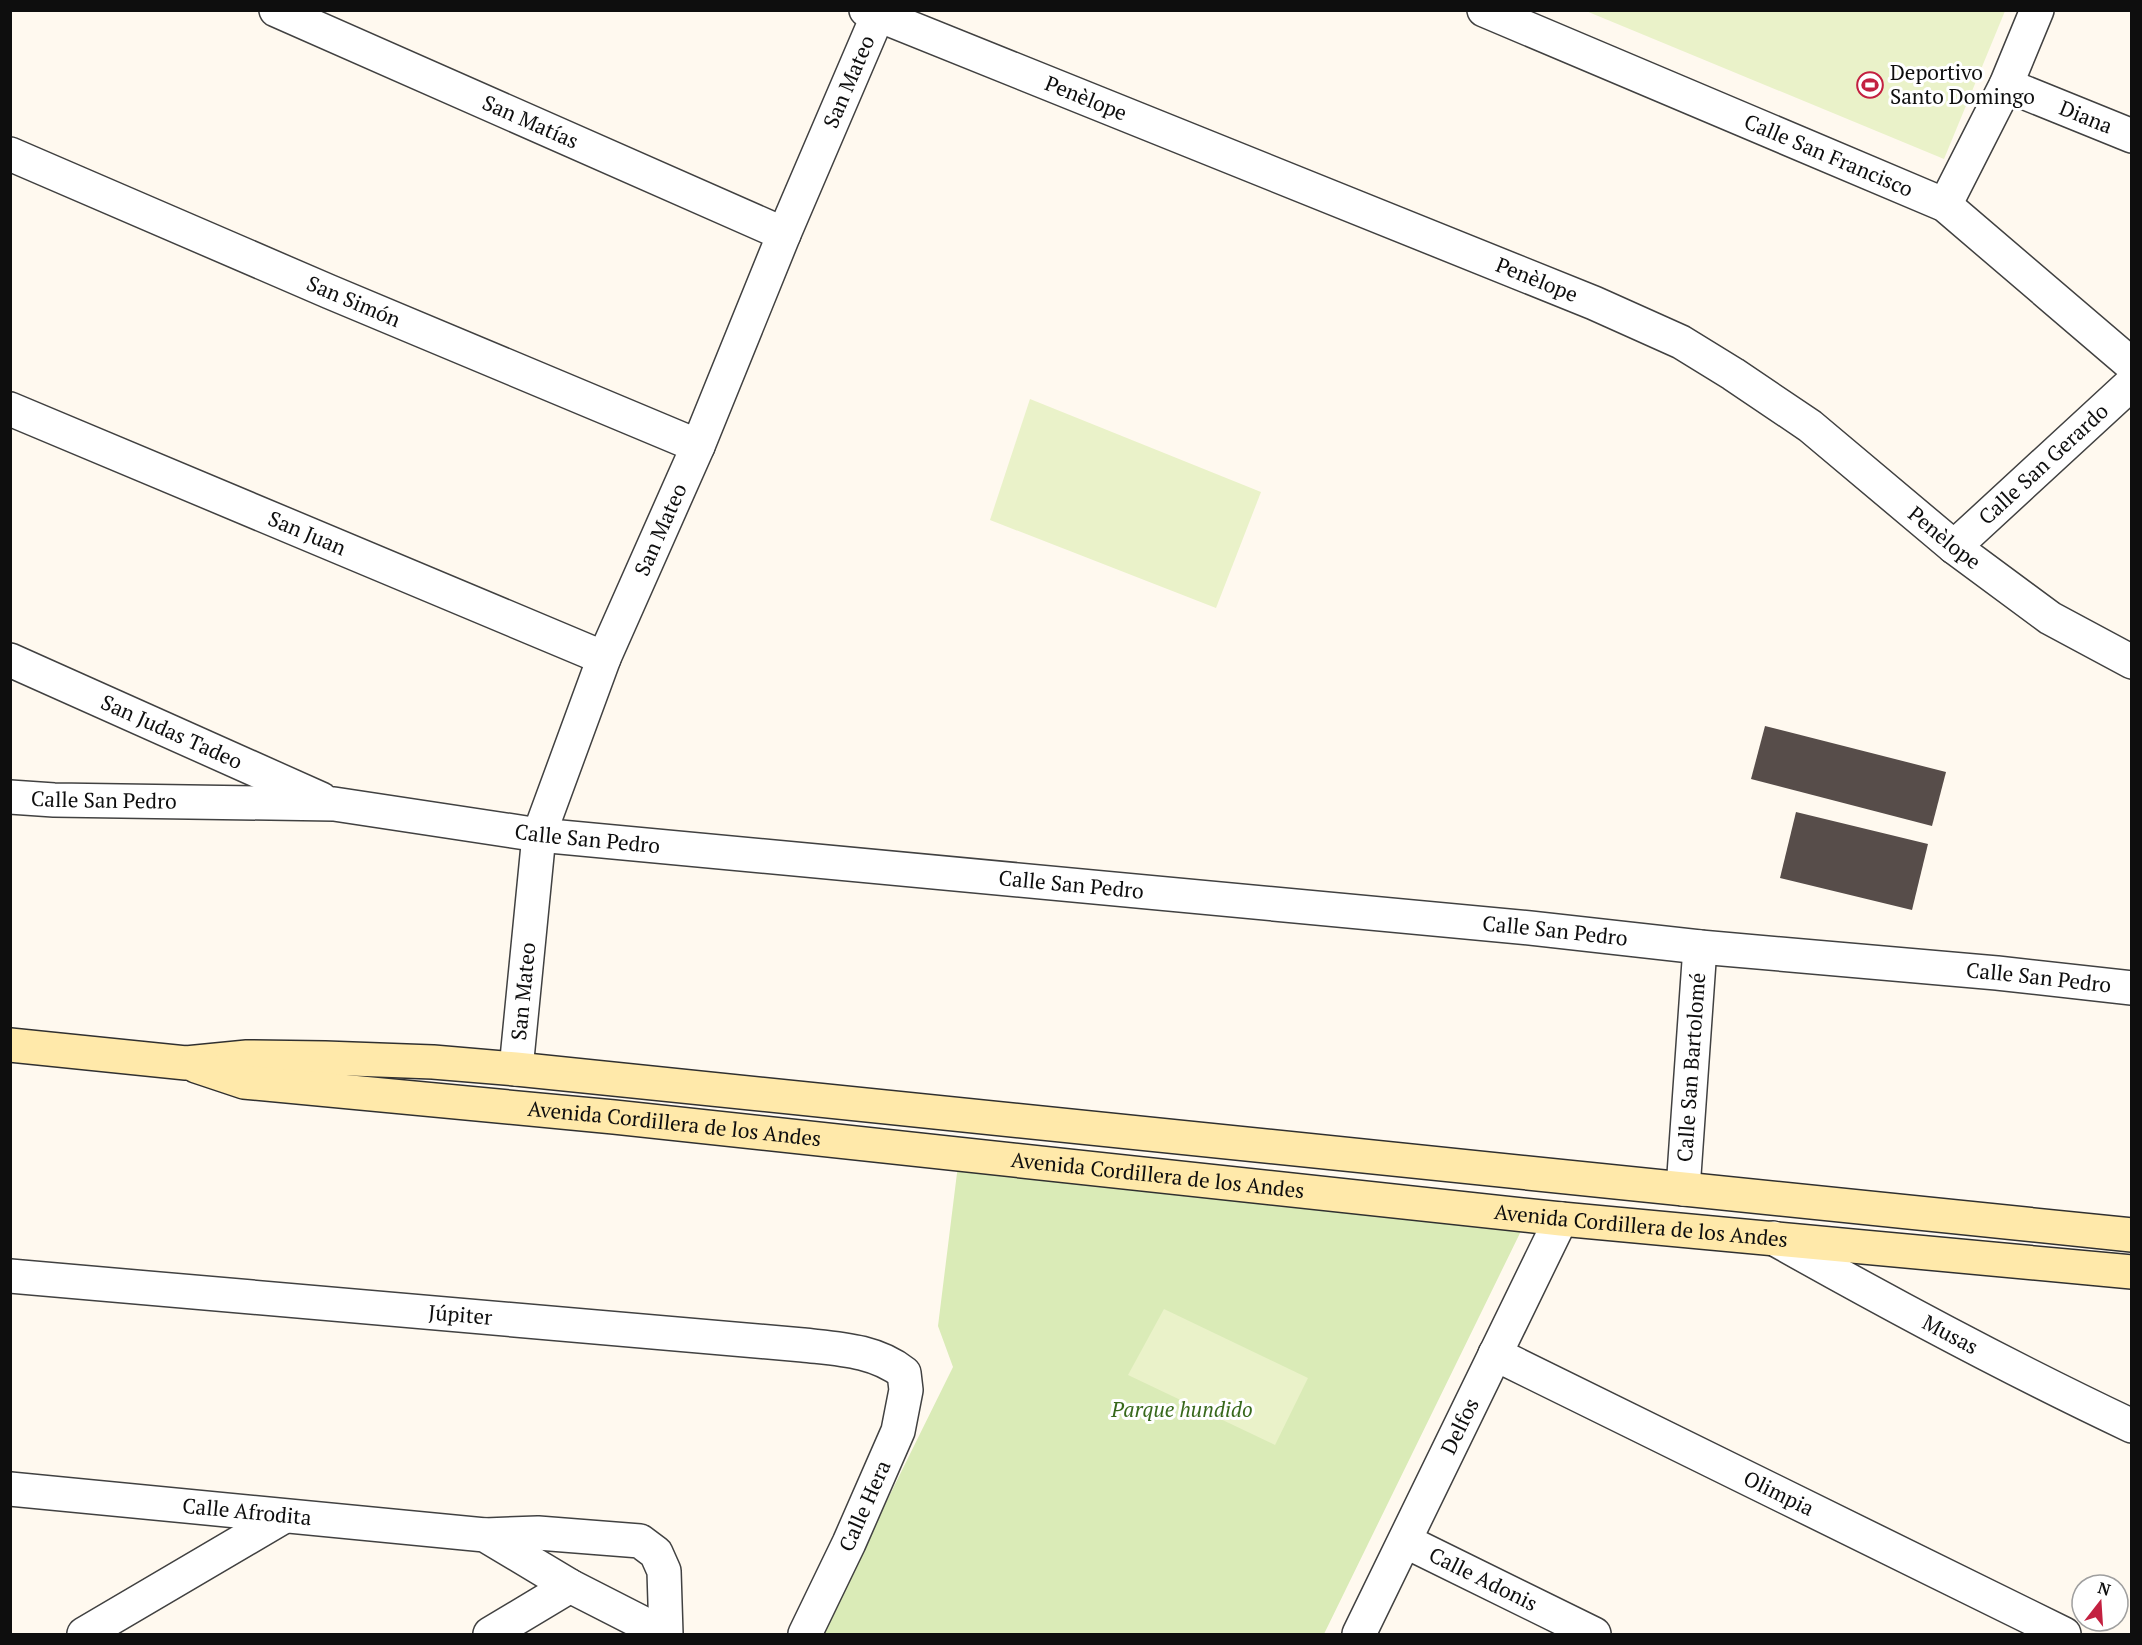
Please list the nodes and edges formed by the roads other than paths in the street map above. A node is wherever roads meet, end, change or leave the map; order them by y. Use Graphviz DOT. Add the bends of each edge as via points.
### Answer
graph roads {
  1 [pos="276,10"];
  2 [pos="1484,10"];
  3 [pos="2037,10"];
  4 [pos="874,12"];
  5 [pos="2006,85"];
  6 [pos="2132,136"];
  7 [pos="10,154"];
  8 [pos="1945,205"];
  9 [pos="784,234"];
  10 [pos="2132,365"];
  11 [pos="2132,383"];
  12 [pos="10,409"];
  13 [pos="698,446"];
  14 [pos="1954,547"];
  15 [pos="604,658"];
  16 [pos="10,660"];
  17 [pos="2132,662"];
  18 [pos="10,797"];
  19 [pos="334,804"];
  20 [pos="539,835"];
  21 [pos="1700,947"];
  22 [pos="2132,988"];
  23 [pos="10,1045"];
  24 [pos="186,1063"];
  25 [pos="516,1069"];
  26 [pos="1683,1189"];
  27 [pos="1561,1219"];
  28 [pos="2132,1235"];
  29 [pos="1773,1238"];
  30 [pos="2132,1272"];
  31 [pos="10,1276"];
  32 [pos="1495,1354"];
  33 [pos="904,1373"];
  34 [pos="2132,1426"];
  35 [pos="10,1489"];
  36 [pos="283,1517"];
  37 [pos="485,1535"];
  38 [pos="1405,1541"];
  39 [pos="570,1586"];
  40 [pos="84,1635"];
  41 [pos="490,1635"];
  42 [pos="665,1635"];
  43 [pos="805,1635"];
  44 [pos="1359,1635"];
  45 [pos="1594,1635"];
  46 [pos="2064,1635"];
  1 -- 9 [label="street, San Matías"];
  2 -- 8 [label="street, Calle San Francisco"];
  3 -- 5 [label="street"];
  4 -- 9 [label="street, San Mateo"];
  4 -- 14 [label="street, Penèlope" via="1583,298 1682,342 1810,426"];
  5 -- 6 [label="street, Diana"];
  5 -- 8 [label="street"];
  7 -- 13 [label="street, San Simón"];
  8 -- 10 [label="street, Calle San Francisco"];
  9 -- 13 [label="street, San Mateo"];
  11 -- 14 [label="street, Calle San Gerardo"];
  12 -- 15 [label="street, San Juan"];
  13 -- 15 [label="street, San Mateo"];
  14 -- 17 [label="street, Penèlope" via="2050,618"];
  15 -- 20 [label="street, San Mateo"];
  16 -- 19 [label="street, San Judas Tadeo"];
  18 -- 19 [label="street, Calle San Pedro"];
  19 -- 20 [label="street, Calle San Pedro"];
  20 -- 21 [label="street, Calle San Pedro" via="1530,927"];
  20 -- 25 [label="street, San Mateo"];
  21 -- 22 [label="street, Calle San Pedro"];
  21 -- 26 [label="street, Calle San Bartolomé"];
  23 -- 24 [label="street, Avenida Cordillera de los Andes"];
  24 -- 25 [label="street, Avenida Cordillera de los Andes" via="247,1057 325,1058"];
  24 -- 27 [label="street, Avenida Cordillera de los Andes" via="244,1082 614,1117"];
  25 -- 26 [label="street, Avenida Cordillera de los Andes"];
  26 -- 28 [label="street, Avenida Cordillera de los Andes"];
  27 -- 29 [label="street, Avenida Cordillera de los Andes"];
  27 -- 32 [label="street, Delfos"];
  29 -- 30 [label="street, Avenida Cordillera de los Andes"];
  29 -- 34 [label="street, Musas" via="2044,1384"];
  31 -- 33 [label="street, Júpiter" via="803,1345 873,1356"];
  32 -- 38 [label="street, Delfos"];
  32 -- 46 [label="street, Olimpia"];
  33 -- 43 [label="street, Calle Hera" via="906,1390 898,1431"];
  35 -- 36 [label="street, Calle Afrodita"];
  36 -- 37 [label="street, Calle Afrodita"];
  36 -- 40 [label="street"];
  37 -- 39 [label="street, Calle Afrodita"];
  37 -- 42 [label="street, Calle Afrodita" via="538,1533 640,1541 657,1553 664,1571"];
  38 -- 44 [label="street, Delfos"];
  38 -- 45 [label="street, Calle Adonis"];
  39 -- 41 [label="street"];
  39 -- 42 [label="street, Calle Afrodita"];
}
